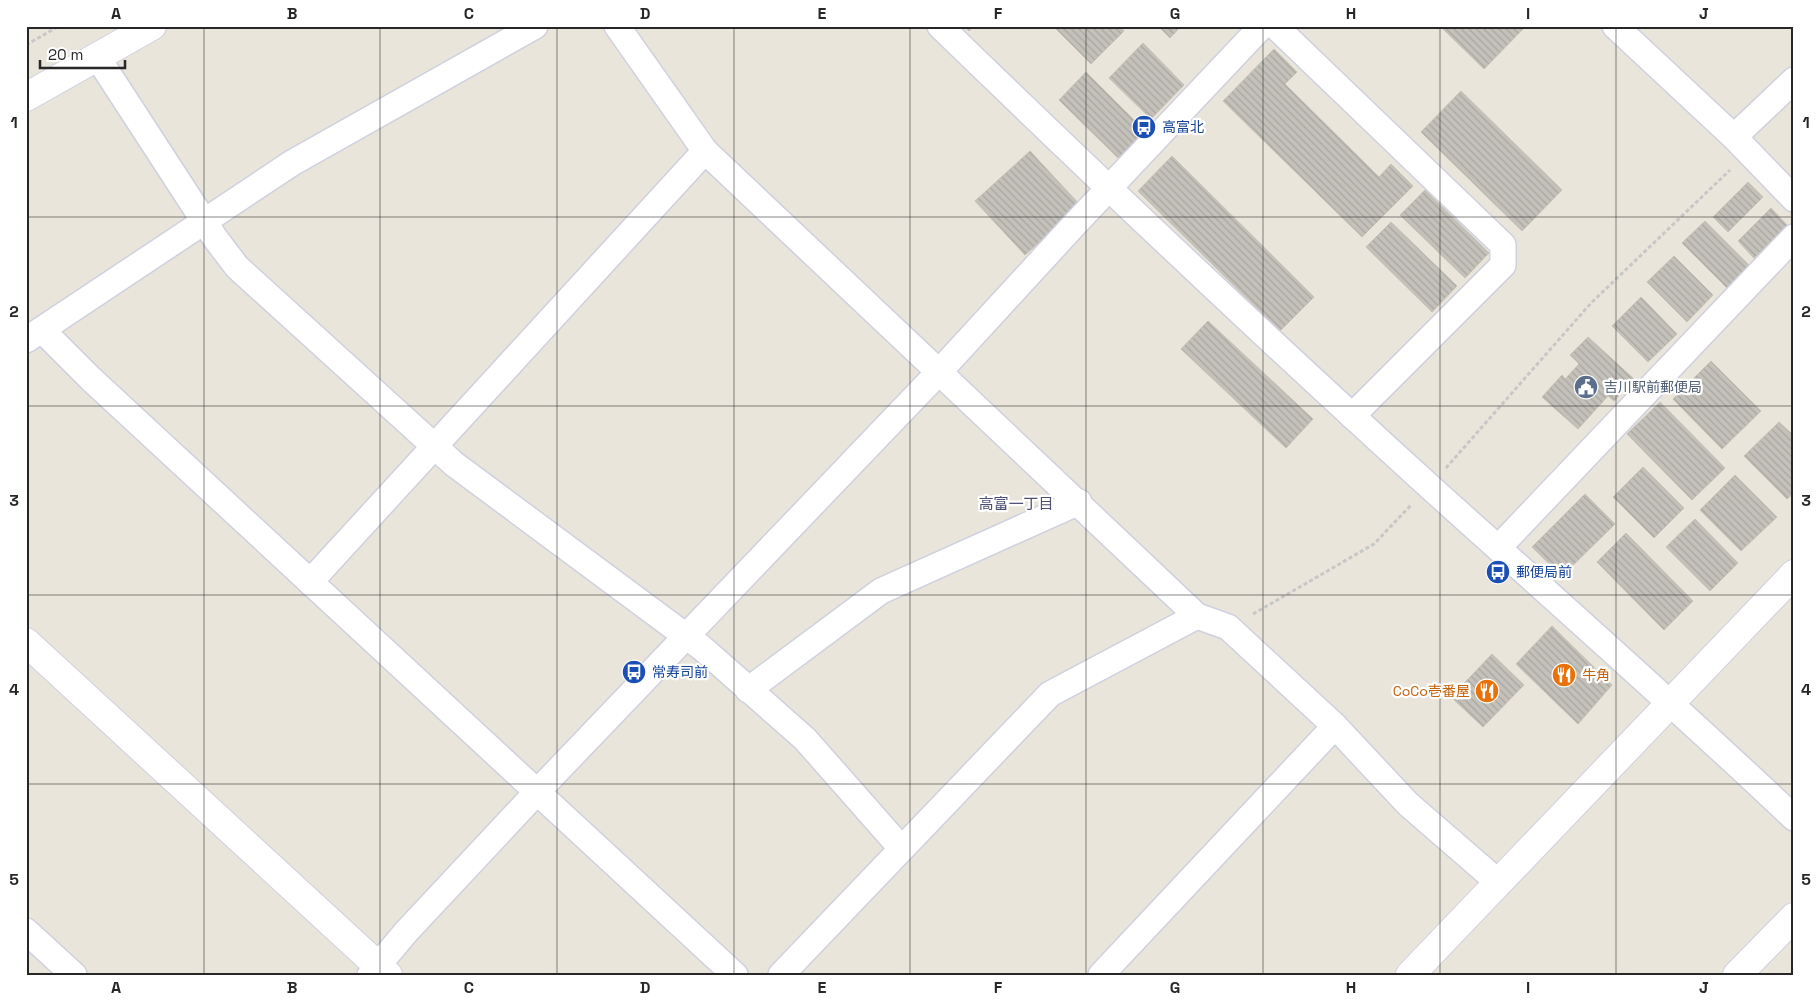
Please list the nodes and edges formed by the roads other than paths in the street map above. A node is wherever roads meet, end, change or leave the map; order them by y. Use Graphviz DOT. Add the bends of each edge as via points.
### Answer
graph roads {
  1 [pos="152,26"];
  2 [pos="535,26"];
  3 [pos="617,26"];
  4 [pos="940,26"];
  5 [pos="1262,26"];
  6 [pos="1275,26"];
  7 [pos="1615,26"];
  8 [pos="98,58"];
  9 [pos="1794,80"];
  10 [pos="26,97"];
  11 [pos="1741,145"];
  12 [pos="705,151"];
  13 [pos="1108,189"];
  14 [pos="1794,199"];
  15 [pos="204,220"];
  16 [pos="1794,237"];
  17 [pos="34,335"];
  18 [pos="939,372"];
  19 [pos="1352,416"];
  20 [pos="434,446"];
  21 [pos="1079,502"];
  22 [pos="1498,548"];
  23 [pos="1794,574"];
  24 [pos="310,582"];
  25 [pos="1197,616"];
  26 [pos="687,636"];
  27 [pos="29,650"];
  28 [pos="748,690"];
  29 [pos="1671,702"];
  30 [pos="1335,726"];
  31 [pos="537,792"];
  32 [pos="1794,818"];
  33 [pos="900,848"];
  34 [pos="1498,882"];
  35 [pos="1794,917"];
  36 [pos="26,931"];
  37 [pos="379,971"];
  38 [pos="74,975"];
  39 [pos="734,975"];
  40 [pos="781,975"];
  41 [pos="1101,975"];
  42 [pos="1410,975"];
  43 [pos="1737,975"];
  1 -- 8 [label="street"];
  2 -- 15 [label="street" via="292,163"];
  3 -- 12 [label="street"];
  4 -- 13 [label="street"];
  5 -- 13 [label="street"];
  6 -- 19 [label="street" via="1503,245 1503,265"];
  7 -- 11 [label="street"];
  8 -- 10 [label="street"];
  8 -- 15 [label="street"];
  9 -- 11 [label="street"];
  11 -- 14 [label="street"];
  12 -- 18 [label="street"];
  12 -- 20 [label="street"];
  13 -- 18 [label="street"];
  13 -- 19 [label="street"];
  15 -- 17 [label="street"];
  15 -- 20 [label="street" via="237,267"];
  16 -- 22 [label="street"];
  17 -- 24 [label="street" via="90,379"];
  18 -- 21 [label="street"];
  18 -- 26 [label="street"];
  19 -- 22 [label="street"];
  20 -- 24 [label="street"];
  20 -- 26 [label="street"];
  21 -- 25 [label="street"];
  21 -- 28 [label="street" via="881,591"];
  22 -- 29 [label="street"];
  23 -- 29 [label="street"];
  24 -- 31 [label="street"];
  25 -- 30 [label="street" via="1228,627"];
  25 -- 33 [label="street" via="1050,694"];
  26 -- 28 [label="street"];
  26 -- 31 [label="street"];
  27 -- 37 [label="street"];
  28 -- 33 [label="street" via="805,739"];
  29 -- 32 [label="street"];
  29 -- 34 [label="street"];
  30 -- 34 [label="street" via="1408,804"];
  30 -- 41 [label="street"];
  31 -- 37 [label="street"];
  31 -- 39 [label="street"];
  33 -- 40 [label="street"];
  34 -- 42 [label="street"];
  35 -- 43 [label="street"];
  36 -- 38 [label="street"];
}
